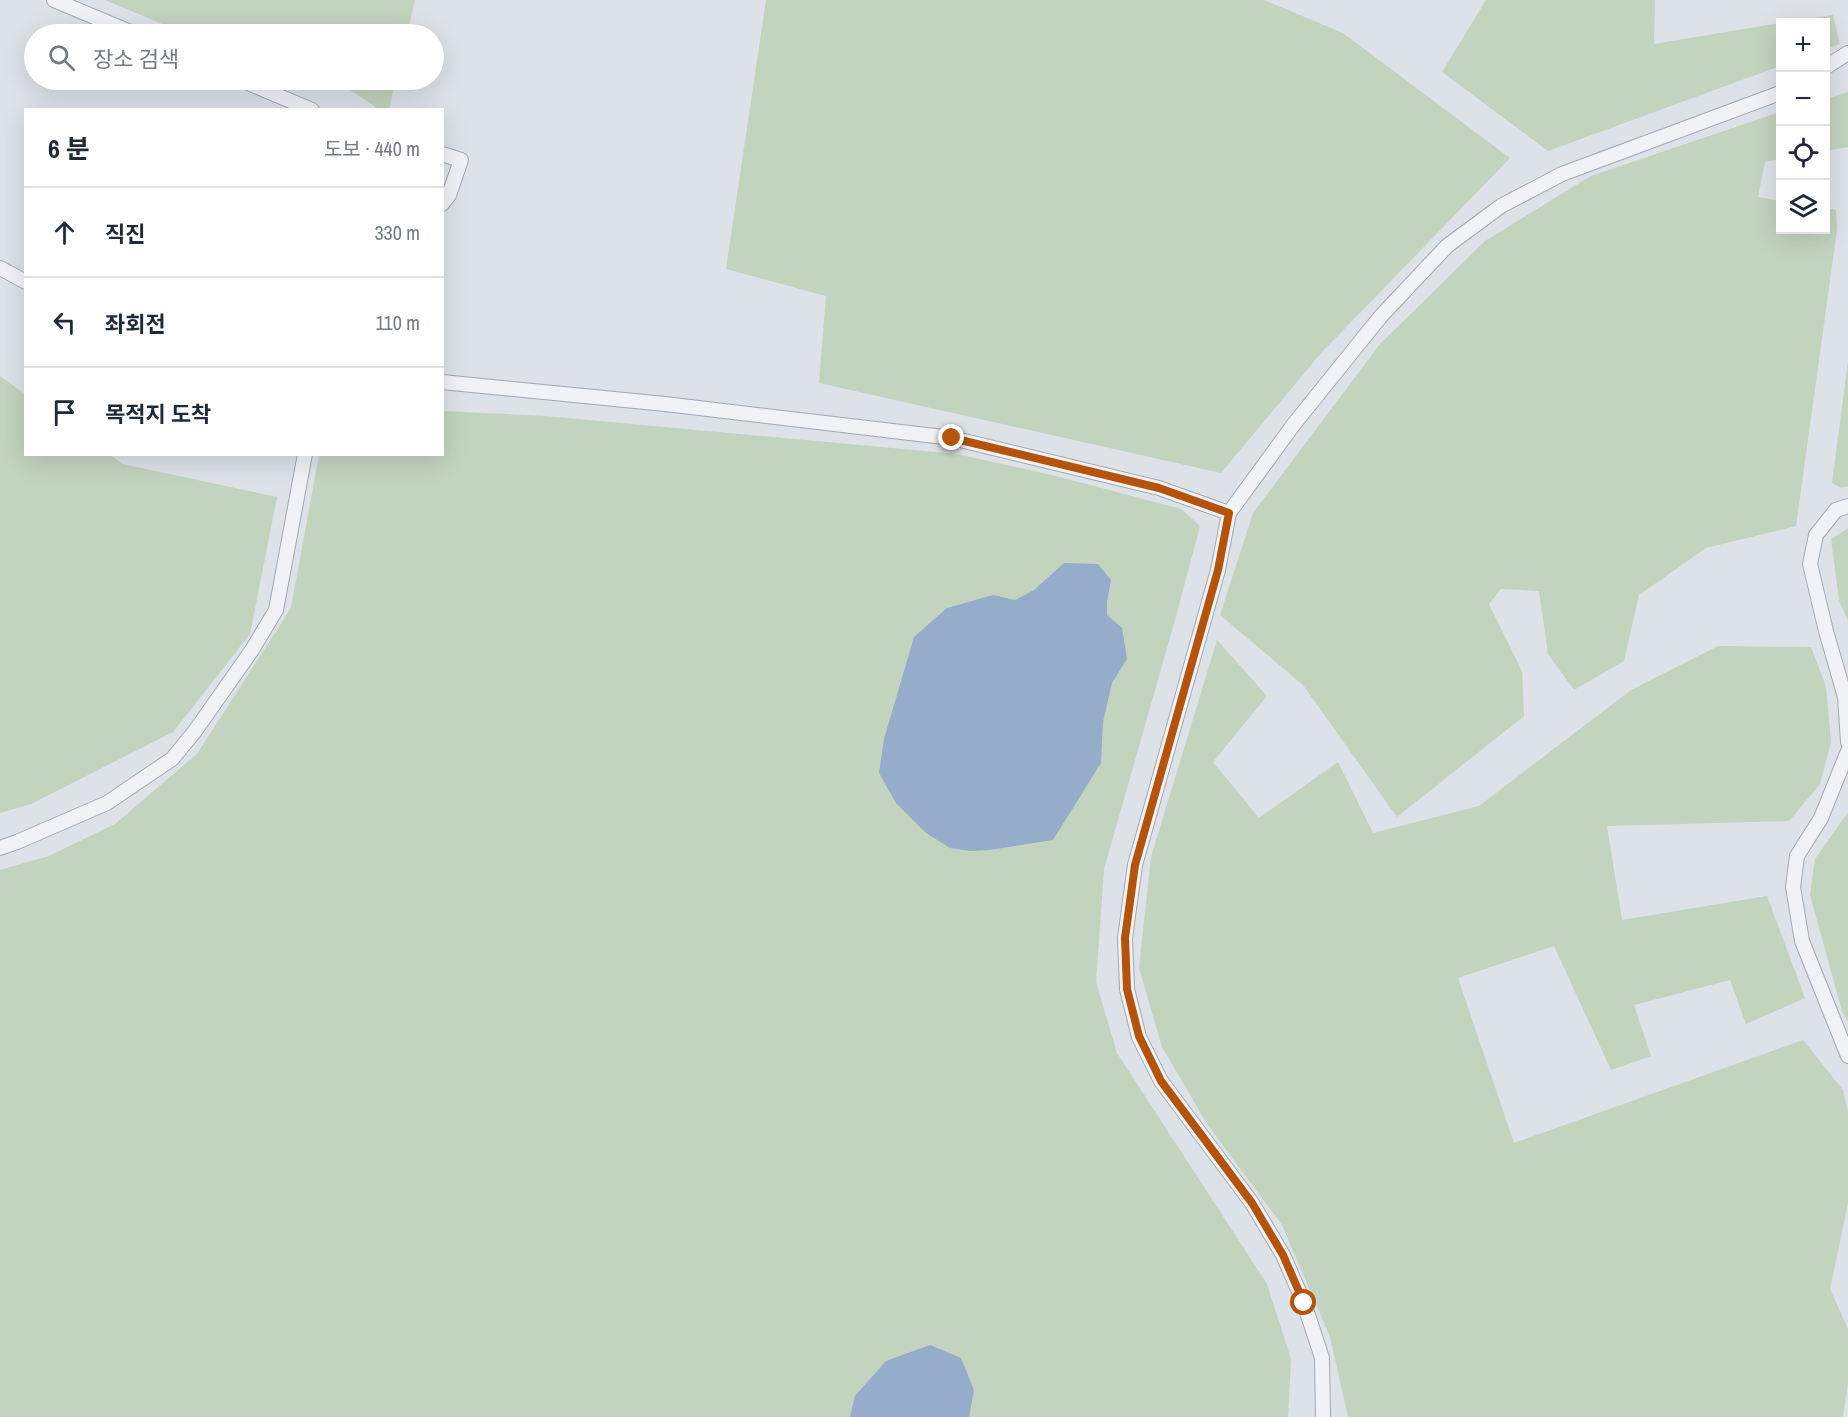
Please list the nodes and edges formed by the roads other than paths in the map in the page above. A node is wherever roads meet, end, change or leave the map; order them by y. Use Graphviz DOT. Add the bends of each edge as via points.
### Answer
graph roads {
  1 [pos="54,0"];
  2 [pos="111,24"];
  3 [pos="1848,53"];
  4 [pos="1830,64"];
  5 [pos="265,90"];
  6 [pos="1776,94"];
  7 [pos="307,108"];
  8 [pos="444,155"];
  9 [pos="444,201"];
  10 [pos="0,268"];
  11 [pos="24,281"];
  12 [pos="444,382"];
  13 [pos="305,456"];
  14 [pos="1848,506"];
  15 [pos="1229,513"];
  16 [pos="1848,742"];
  17 [pos="1848,751"];
  18 [pos="0,848"];
  19 [pos="1848,1056"];
  20 [pos="1323,1417"];
  1 -- 2 [label="street"];
  3 -- 4 [label="street"];
  5 -- 7 [label="street"];
  6 -- 15 [label="street" via="1563,174 1502,206 1447,246 1381,316"];
  8 -- 9 [label="street" via="461,160"];
  10 -- 11 [label="street"];
  12 -- 15 [label="street" via="952,438 1159,488"];
  13 -- 18 [label="street" via="276,610 195,731 172,759 107,803"];
  14 -- 16 [label="street" via="1836,510 1816,535 1810,564 1845,697"];
  15 -- 20 [label="street" via="1218,570 1135,865 1125,938 1127,989 1139,1036 1161,1081 1252,1203 1283,1255 1322,1358"];
  17 -- 19 [label="street" via="1821,818 1797,856 1793,886 1802,941"];
}
